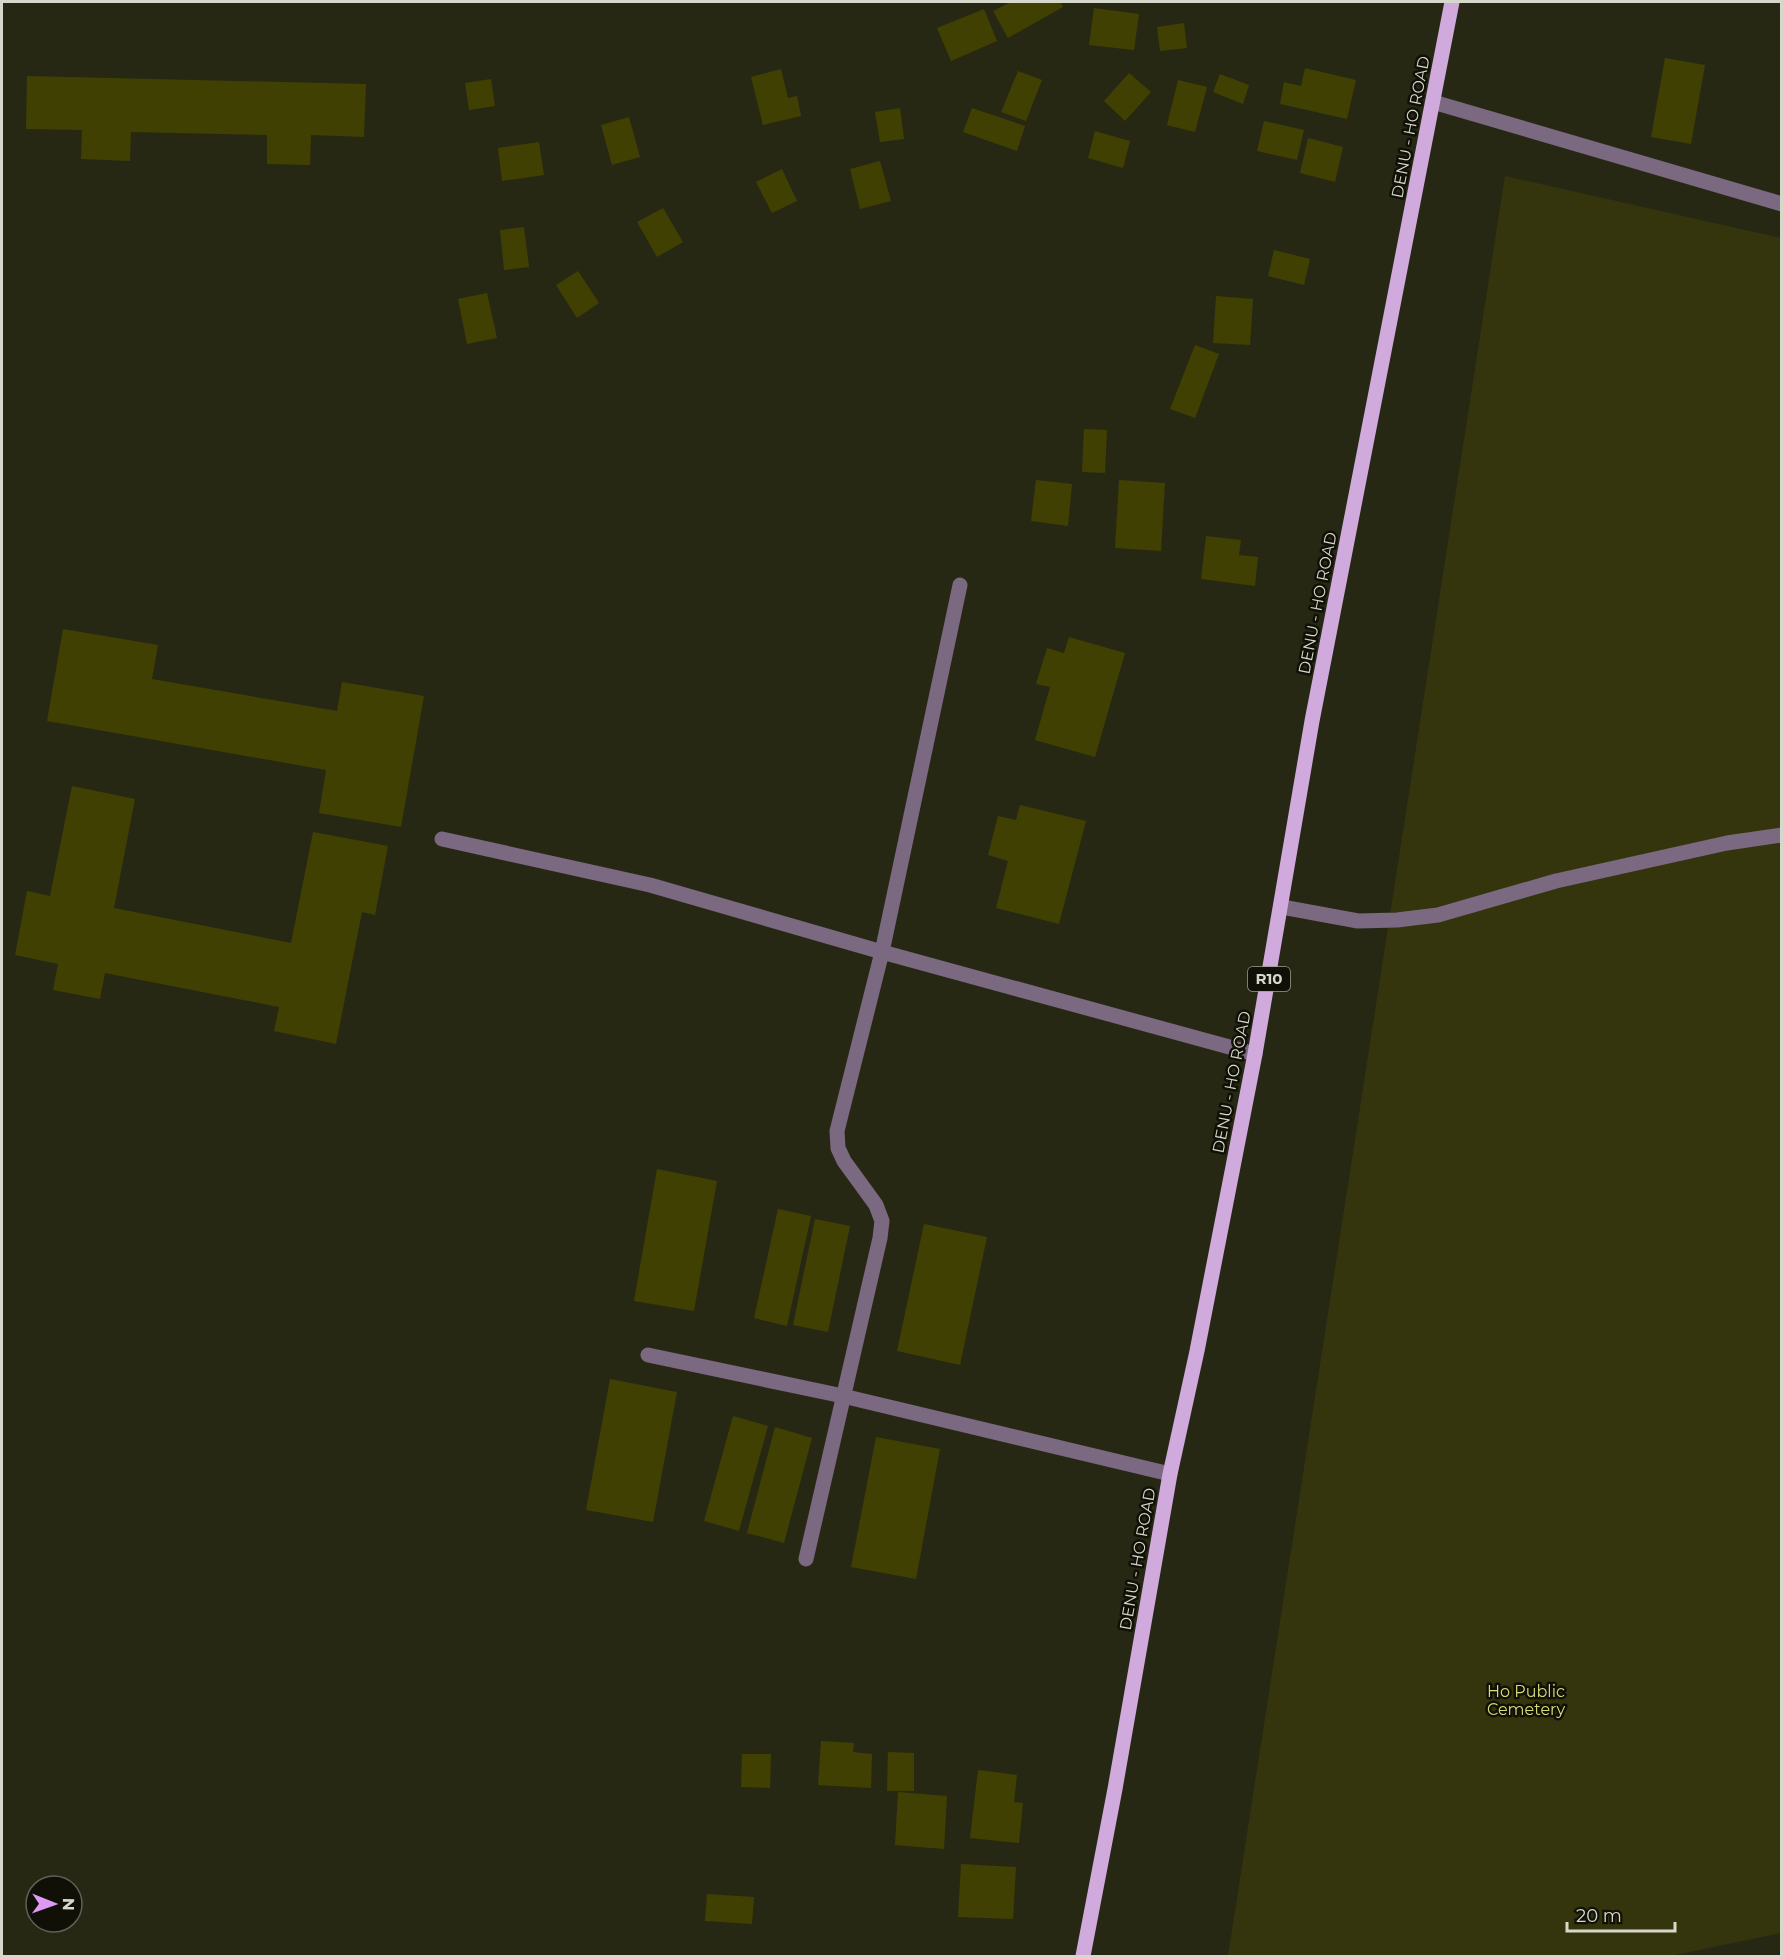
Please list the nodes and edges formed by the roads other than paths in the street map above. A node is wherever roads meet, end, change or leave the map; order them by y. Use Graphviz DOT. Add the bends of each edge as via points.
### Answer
graph roads {
  1 [pos="1452,2"];
  2 [pos="1433,102"];
  3 [pos="1782,204"];
  4 [pos="960,585"];
  5 [pos="1782,835"];
  6 [pos="442,839"];
  7 [pos="1282,907"];
  8 [pos="882,952"];
  9 [pos="1255,1054"];
  10 [pos="648,1355"];
  11 [pos="843,1396"];
  12 [pos="1170,1474"];
  13 [pos="806,1559"];
  14 [pos="1083,1956"];
  1 -- 2 [label="main road, DENU - HO ROAD / R10"];
  2 -- 3 [label="street"];
  2 -- 7 [label="main road, DENU - HO ROAD / R10" via="1312,721"];
  4 -- 8 [label="street"];
  5 -- 7 [label="street" via="1727,843 1556,882 1438,915 1358,921"];
  6 -- 8 [label="street" via="650,885"];
  7 -- 9 [label="main road, DENU - HO ROAD / R10"];
  8 -- 9 [label="street"];
  8 -- 11 [label="street" via="837,1131 837,1148 876,1205 882,1221"];
  9 -- 12 [label="main road, DENU - HO ROAD / R10"];
  10 -- 11 [label="street"];
  11 -- 12 [label="street"];
  11 -- 13 [label="street"];
  12 -- 14 [label="main road, DENU - HO ROAD / R10"];
}
